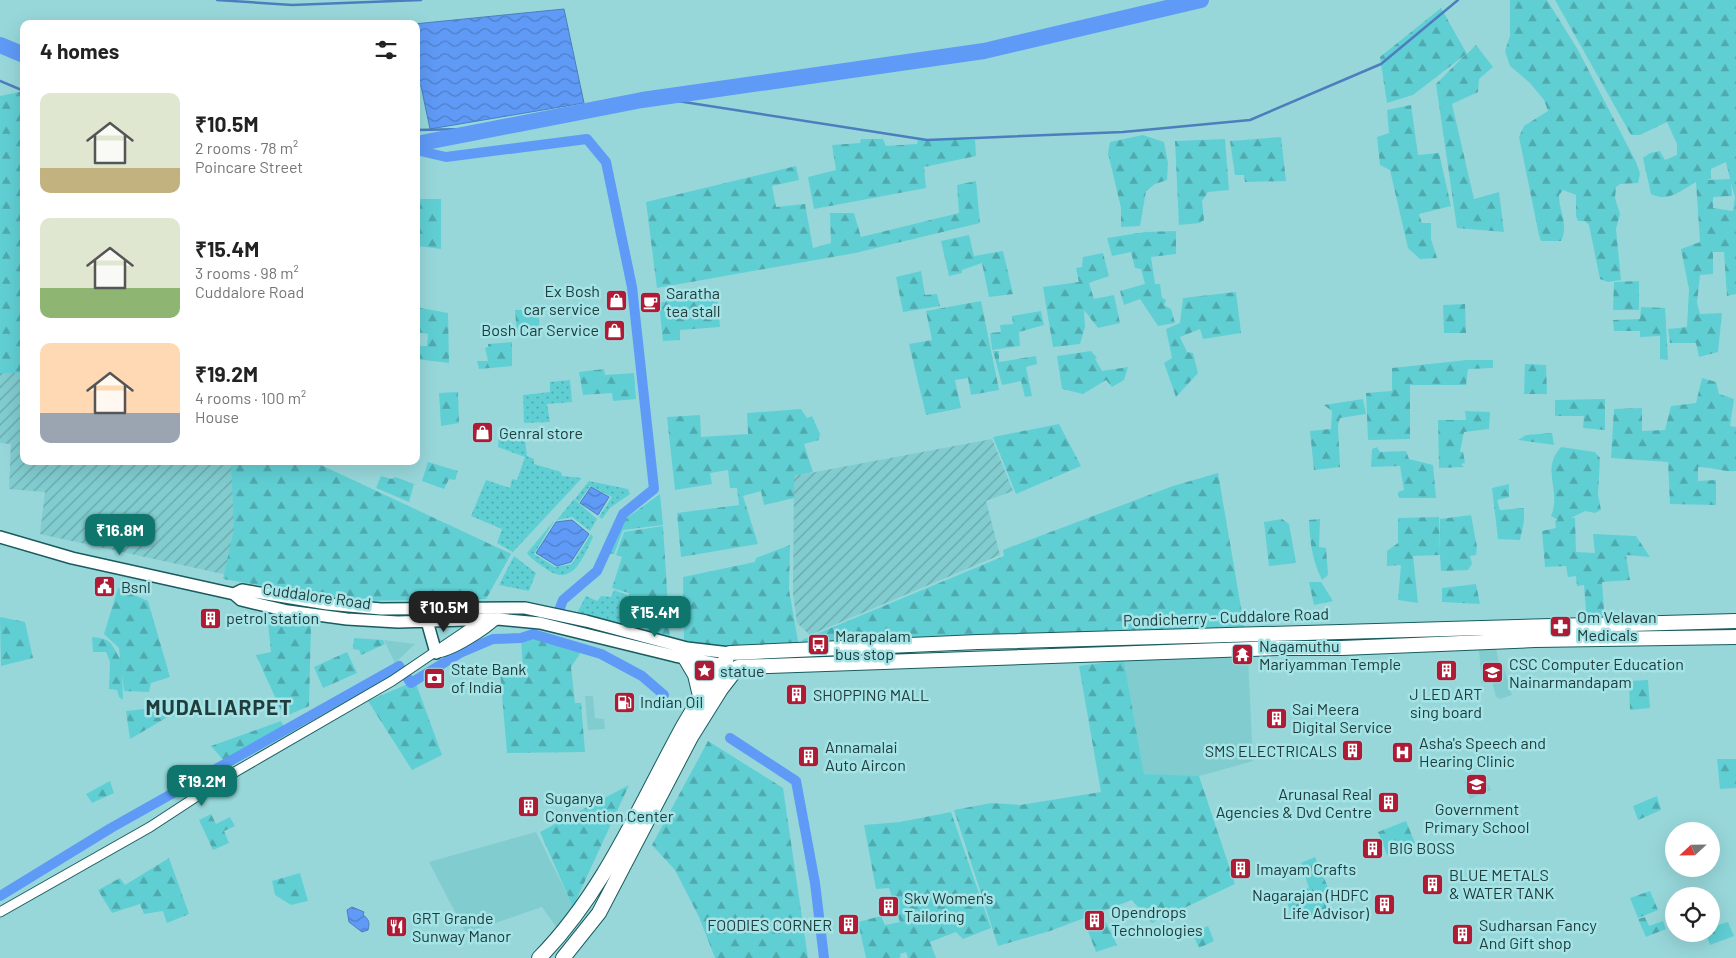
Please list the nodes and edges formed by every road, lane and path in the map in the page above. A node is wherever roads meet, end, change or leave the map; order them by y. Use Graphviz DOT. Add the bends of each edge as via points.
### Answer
graph roads {
  1 [pos="0,537"];
  2 [pos="234,594"];
  3 [pos="498,608"];
  4 [pos="484,619"];
  5 [pos="498,619"];
  6 [pos="427,621"];
  7 [pos="1736,621"];
  8 [pos="1719,622"];
  9 [pos="1720,637"];
  10 [pos="1736,637"];
  11 [pos="1115,638"];
  12 [pos="436,653"];
  13 [pos="1117,654"];
  14 [pos="684,658"];
  15 [pos="732,659"];
  16 [pos="700,696"];
  17 [pos="676,752"];
  18 [pos="0,912"];
  19 [pos="539,958"];
  20 [pos="563,958"];
  1 -- 2 [label="main road, Cuddalore Road" via="72,558"];
  2 -- 3 [label="main road, Cuddalore Road" via="242,590 327,604 397,610"];
  2 -- 6 [label="main road, Cuddalore Road" via="242,600 288,611 347,619"];
  3 -- 4 [label="street"];
  3 -- 5 [label="street"];
  3 -- 15 [label="main road, Cuddalore Road" via="524,608 586,621"];
  4 -- 5 [label="main road, Cuddalore Road"];
  4 -- 6 [label="main road, Cuddalore Road"];
  4 -- 12 [label="street" via="440,647"];
  5 -- 12 [label="street" via="472,637"];
  5 -- 14 [label="main road, Cuddalore Road" via="583,633"];
  6 -- 12 [label="main road"];
  7 -- 8 [label="highway, Pondicherry - Cuddalore Road"];
  8 -- 9 [label="highway"];
  8 -- 11 [label="highway, Pondicherry - Cuddalore Road"];
  9 -- 10 [label="highway, Pondicherry - Cuddalore Road"];
  9 -- 13 [label="highway, Pondicherry - Cuddalore Road"];
  11 -- 13 [label="highway"];
  11 -- 15 [label="highway, Pondicherry - Cuddalore Road"];
  12 -- 18 [label="street" via="392,682 228,776 150,827"];
  13 -- 15 [label="highway, Pondicherry - Cuddalore Road"];
  14 -- 15 [label="main road, Cuddalore Road"];
  14 -- 16 [label="highway" via="695,675"];
  15 -- 16 [label="highway"];
  15 -- 17 [label="highway" via="721,689"];
  16 -- 17 [label="highway"];
  17 -- 19 [label="highway" via="599,885 564,932"];
  17 -- 20 [label="highway" via="612,892"];
}
